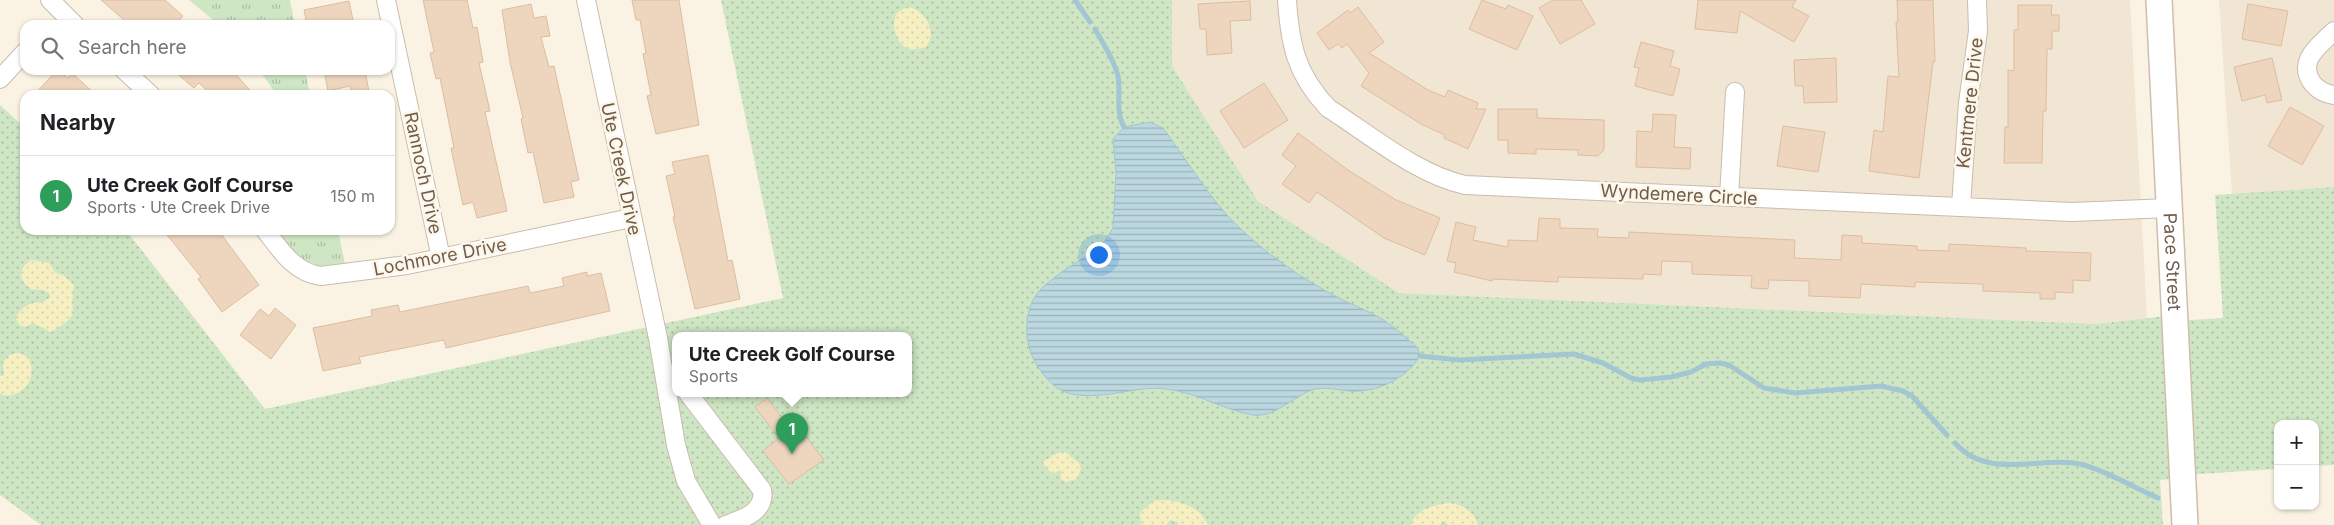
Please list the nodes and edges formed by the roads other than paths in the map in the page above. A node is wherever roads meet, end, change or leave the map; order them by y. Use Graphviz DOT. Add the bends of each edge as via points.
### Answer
graph roads {
  1 [pos="386,0"];
  2 [pos="586,0"];
  3 [pos="1287,0"];
  4 [pos="1977,0"];
  5 [pos="2158,0"];
  6 [pos="54,13"];
  7 [pos="66,20"];
  8 [pos="390,20"];
  9 [pos="2334,31"];
  10 [pos="395,41"];
  11 [pos="20,58"];
  12 [pos="129,75"];
  13 [pos="0,80"];
  14 [pos="146,90"];
  15 [pos="1736,92"];
  16 [pos="2334,95"];
  17 [pos="1729,197"];
  18 [pos="1961,206"];
  19 [pos="2169,208"];
  20 [pos="631,218"];
  21 [pos="269,235"];
  22 [pos="442,258"];
  23 [pos="658,338"];
  24 [pos="672,370"];
  25 [pos="691,397"];
  26 [pos="712,525"];
  27 [pos="726,525"];
  28 [pos="2185,525"];
  1 -- 8 [label="street, Rannoch Drive"];
  2 -- 20 [label="street, Ute Creek Drive"];
  3 -- 17 [label="street, Wyndemere Circle" via="1290,37 1296,58 1312,90 1328,108 1434,176 1465,185"];
  4 -- 18 [label="street, Kentmere Drive" via="1978,31 1968,103"];
  5 -- 19 [label="main road, Pace Street"];
  6 -- 7 [label="street"];
  9 -- 16 [label="street" via="2311,53 2307,67 2315,87"];
  10 -- 22 [label="street, Rannoch Drive"];
  11 -- 13 [label="street"];
  12 -- 14 [label="street"];
  15 -- 17 [label="street"];
  17 -- 18 [label="street, Wyndemere Circle"];
  18 -- 19 [label="street, Wyndemere Circle" via="2072,212"];
  19 -- 28 [label="main road, Pace Street"];
  20 -- 22 [label="street, Lochmore Drive"];
  20 -- 23 [label="street, Ute Creek Drive"];
  21 -- 22 [label="street, Lochmore Drive" via="290,261 316,275 369,271"];
  23 -- 24 [label="street, Ute Creek Drive"];
  23 -- 26 [label="street, Ute Creek Drive" via="678,454 686,481"];
  25 -- 27 [label="street" via="762,490 760,506 748,516"];
}
